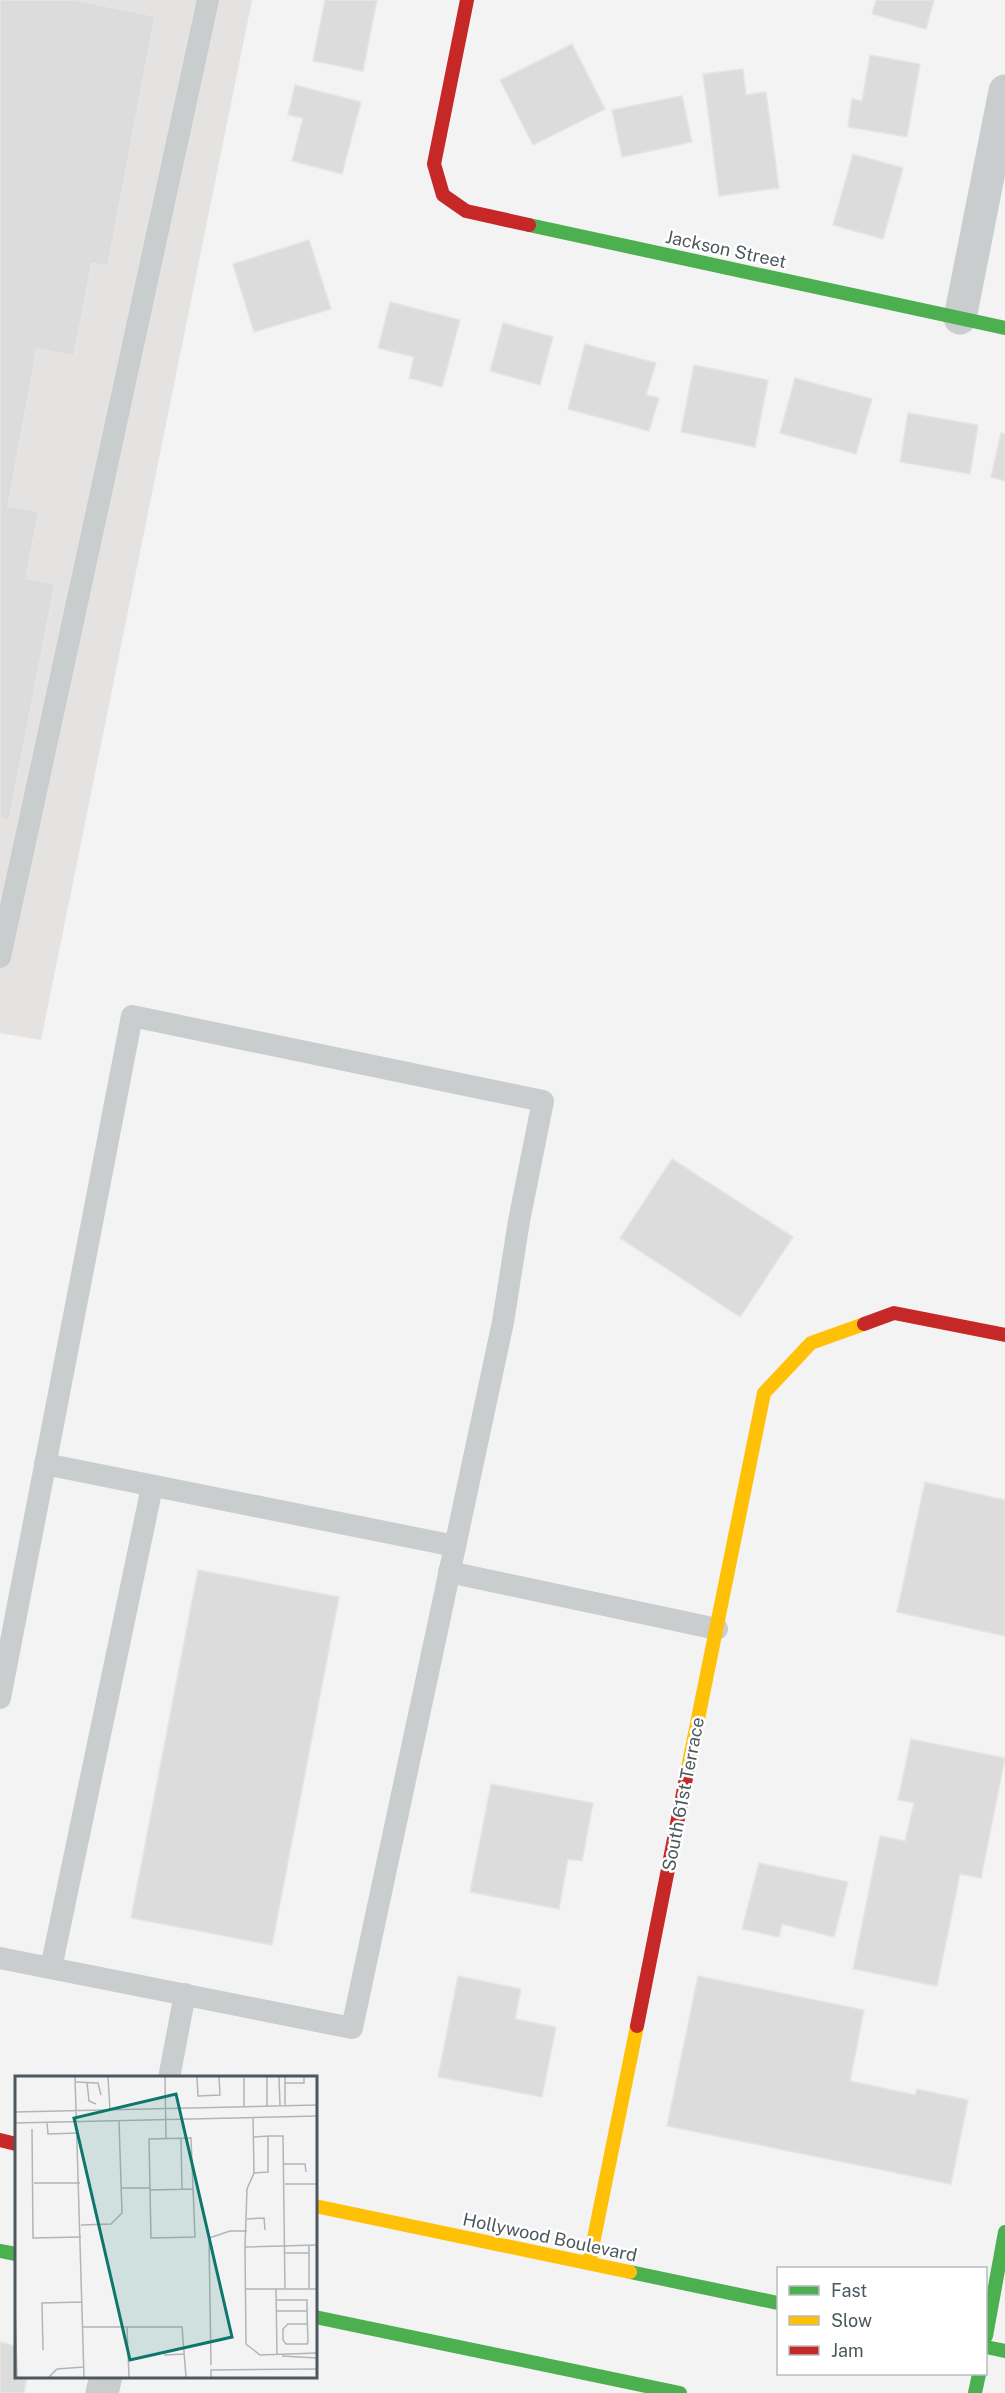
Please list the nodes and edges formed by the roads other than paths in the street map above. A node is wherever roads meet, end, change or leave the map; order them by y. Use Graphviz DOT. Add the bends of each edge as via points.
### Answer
graph roads {
  1 [pos="208,0"];
  2 [pos="467,0"];
  3 [pos="1005,92"];
  4 [pos="960,318"];
  5 [pos="1005,328"];
  6 [pos="0,957"];
  7 [pos="1005,1335"];
  8 [pos="45,1464"];
  9 [pos="152,1486"];
  10 [pos="455,1546"];
  11 [pos="449,1572"];
  12 [pos="717,1629"];
  13 [pos="0,1698"];
  14 [pos="0,1958"];
  15 [pos="51,1968"];
  16 [pos="185,1994"];
  17 [pos="169,2076"];
  18 [pos="0,2140"];
  19 [pos="15,2144"];
  20 [pos="316,2206"];
  21 [pos="1005,2237"];
  22 [pos="0,2251"];
  23 [pos="15,2254"];
  24 [pos="589,2263"];
  25 [pos="777,2303"];
  26 [pos="316,2317"];
  27 [pos="987,2331"];
  28 [pos="987,2347"];
  29 [pos="1005,2351"];
  30 [pos="979,2375"];
  31 [pos="106,2378"];
  32 [pos="662,2391"];
  33 [pos="102,2393"];
  34 [pos="975,2393"];
  1 -- 6 [label="lane"];
  2 -- 4 [label="main road, Jackson Street" via="435,164 443,195 466,211"];
  3 -- 4 [label="street"];
  4 -- 5 [label="main road, Jackson Street"];
  7 -- 12 [label="main road, South 61st Terrace" via="894,1313 811,1343 764,1393"];
  8 -- 9 [label="lane"];
  8 -- 10 [label="lane" via="132,1016 543,1101 503,1322"];
  8 -- 13 [label="lane"];
  9 -- 10 [label="lane"];
  9 -- 15 [label="lane"];
  10 -- 11 [label="lane"];
  11 -- 12 [label="lane"];
  11 -- 16 [label="lane" via="351,2028"];
  12 -- 24 [label="main road, South 61st Terrace"];
  14 -- 15 [label="lane"];
  15 -- 16 [label="lane"];
  16 -- 17 [label="lane"];
  18 -- 19 [label="main road"];
  20 -- 24 [label="main road, Hollywood Boulevard"];
  21 -- 27 [label="main road"];
  22 -- 23 [label="main road"];
  24 -- 25 [label="main road, Hollywood Boulevard"];
  26 -- 32 [label="main road"];
  28 -- 29 [label="main road"];
  30 -- 34 [label="main road"];
  31 -- 33 [label="street"];
}
